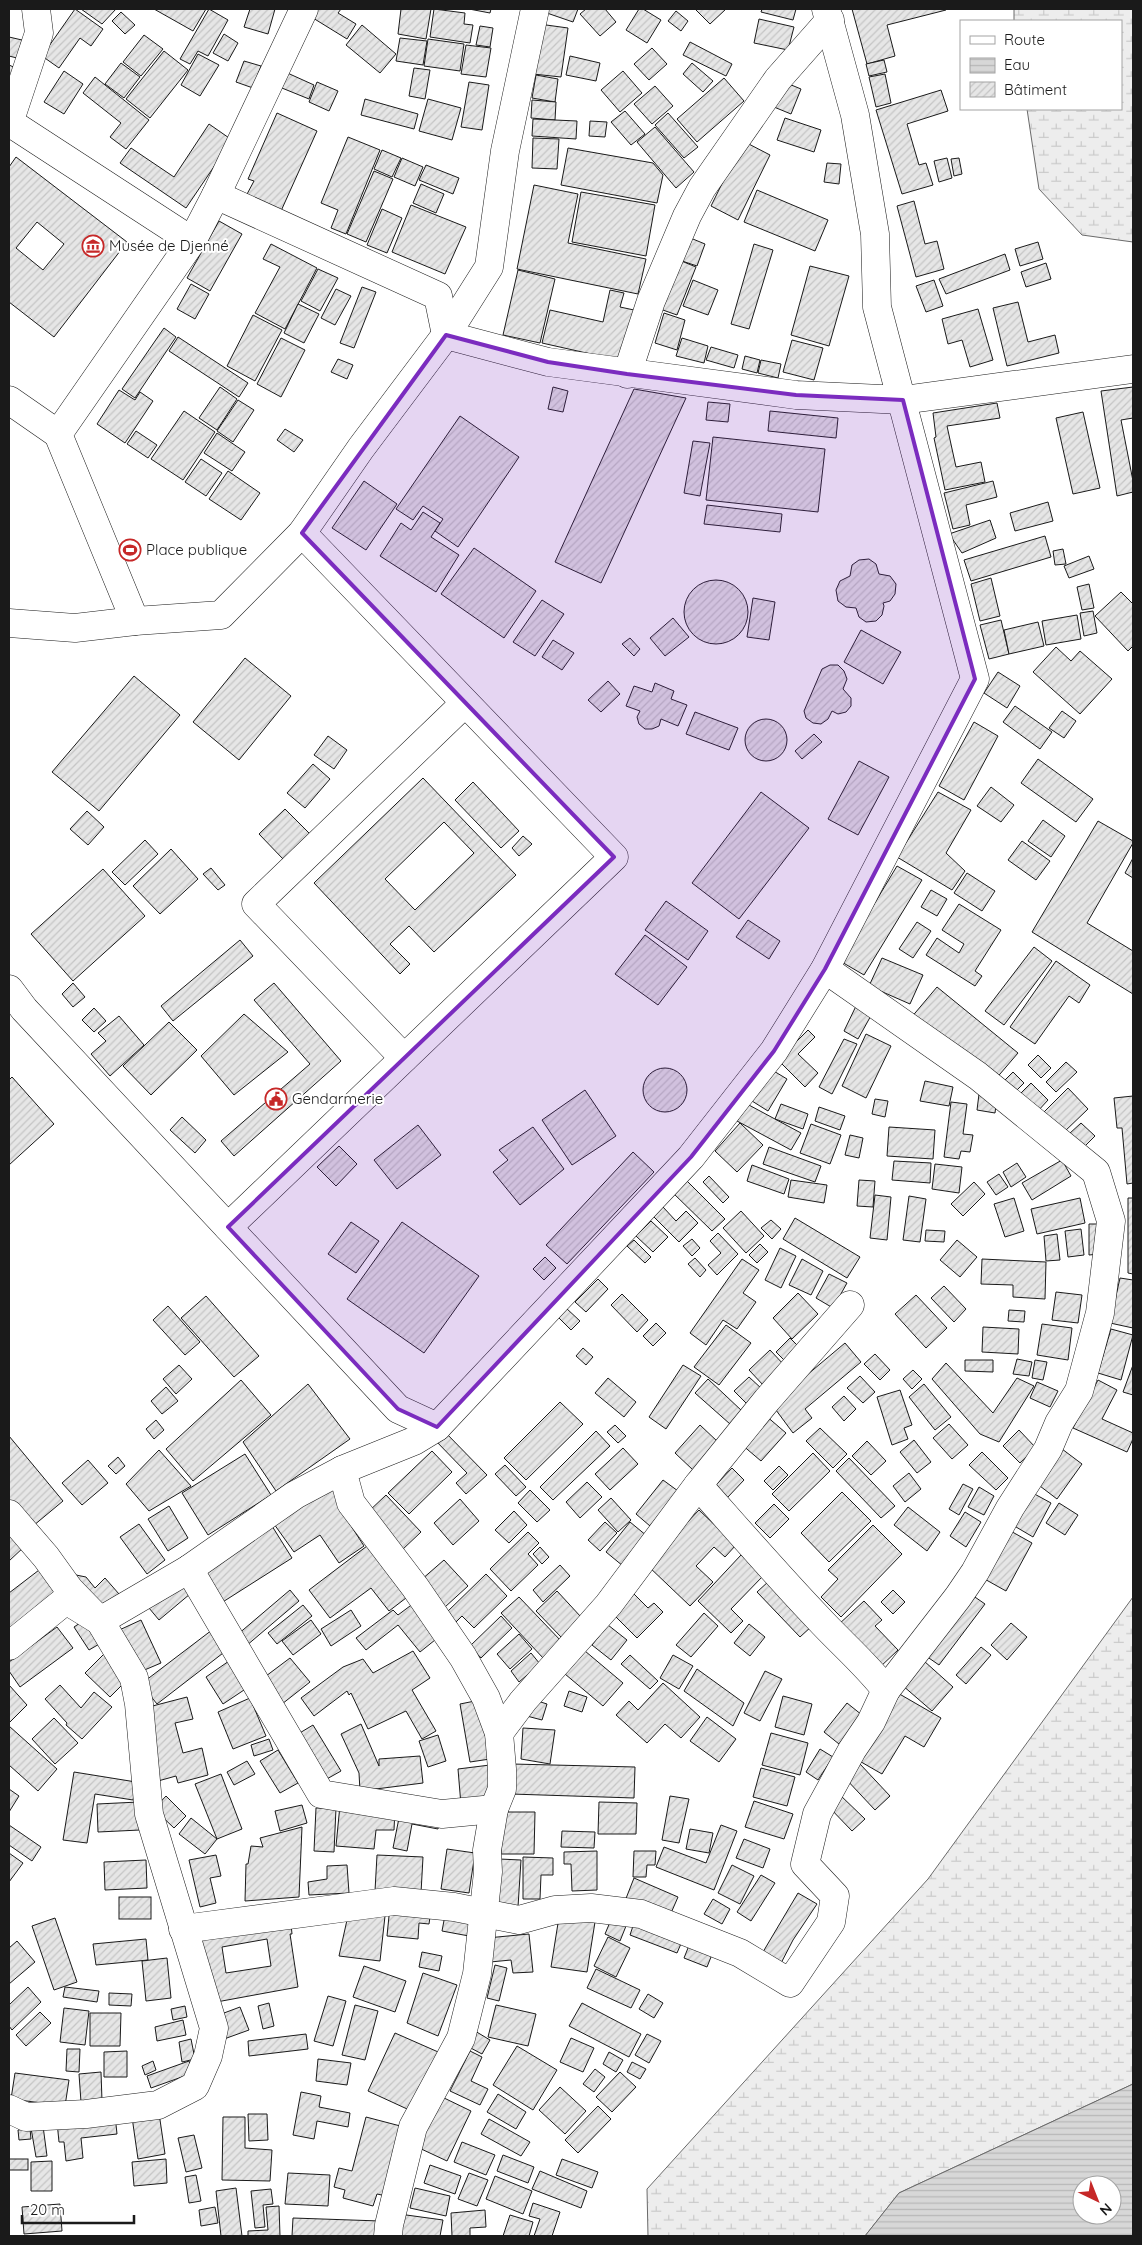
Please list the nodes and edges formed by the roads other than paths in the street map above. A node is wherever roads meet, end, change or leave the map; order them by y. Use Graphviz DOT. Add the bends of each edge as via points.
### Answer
graph roads {
  1 [pos="36,9"];
  2 [pos="304,9"];
  3 [pos="535,9"];
  4 [pos="828,14"];
  5 [pos="9,123"];
  6 [pos="216,195"];
  7 [pos="192,241"];
  8 [pos="446,335"];
  9 [pos="1133,369"];
  10 [pos="627,374"];
  11 [pos="9,400"];
  12 [pos="902,400"];
  13 [pos="58,434"];
  14 [pos="302,533"];
  15 [pos="136,621"];
  16 [pos="9,624"];
  17 [pos="465,703"];
  18 [pos="825,969"];
  19 [pos="9,989"];
  20 [pos="404,1058"];
  21 [pos="228,1227"];
  22 [pos="850,1305"];
  23 [pos="436,1427"];
  24 [pos="342,1470"];
  25 [pos="698,1485"];
  26 [pos="9,1514"];
  27 [pos="190,1569"];
  28 [pos="100,1621"];
  29 [pos="9,1646"];
  30 [pos="886,1690"];
  31 [pos="499,1734"];
  32 [pos="494,1809"];
  33 [pos="483,1912"];
  34 [pos="183,1929"];
  35 [pos="9,2109"];
  36 [pos="388,2236"];
  1 -- 5 [label="street" via="39,33"];
  2 -- 6 [label="street"];
  3 -- 8 [label="street" via="506,151 489,267"];
  4 -- 10 [label="street" via="702,188 651,301"];
  4 -- 12 [label="street" via="855,115 875,234 877,307"];
  5 -- 7 [label="street"];
  6 -- 7 [label="street"];
  6 -- 8 [label="street" via="438,296"];
  7 -- 13 [label="street"];
  8 -- 10 [label="street" via="548,362"];
  8 -- 14 [label="street"];
  9 -- 12 [label="street"];
  10 -- 12 [label="street" via="796,395"];
  11 -- 13 [label="street"];
  12 -- 18 [label="street" via="975,679"];
  13 -- 15 [label="street"];
  14 -- 15 [label="street" via="221,615"];
  14 -- 17 [label="street"];
  15 -- 16 [label="street" via="75,628"];
  17 -- 20 [label="street" via="256,904"];
  17 -- 20 [label="street" via="614,857"];
  18 -- 23 [label="street" via="774,1051 691,1157"];
  18 -- 30 [label="street" via="978,1076 1096,1172 1111,1221 1100,1313 1079,1391 1059,1423 1048,1449 962,1591"];
  19 -- 21 [label="street" via="24,1009"];
  20 -- 21 [label="street"];
  21 -- 23 [label="street" via="398,1409"];
  22 -- 25 [label="street"];
  23 -- 24 [label="street" via="414,1441"];
  24 -- 27 [label="street" via="295,1495"];
  24 -- 31 [label="street" via="351,1503 463,1657 486,1698"];
  25 -- 30 [label="street"];
  25 -- 31 [label="street" via="608,1604 523,1701"];
  26 -- 28 [label="street" via="69,1589"];
  27 -- 28 [label="street"];
  27 -- 32 [label="street" via="320,1794 442,1814"];
  28 -- 29 [label="street" via="66,1600"];
  28 -- 34 [label="street" via="134,1678 149,1814"];
  30 -- 33 [label="street" via="817,1814 805,1864 835,1896 831,1922 790,1983 740,1953 641,1914 590,1908 555,1910 519,1920"];
  31 -- 32 [label="street" via="502,1789"];
  32 -- 33 [label="street"];
  33 -- 34 [label="street" via="394,1901"];
  33 -- 36 [label="street" via="477,1974 461,2038 413,2126"];
  34 -- 35 [label="street" via="214,2028 208,2056 194,2086 158,2105 86,2114 26,2117"];
}
